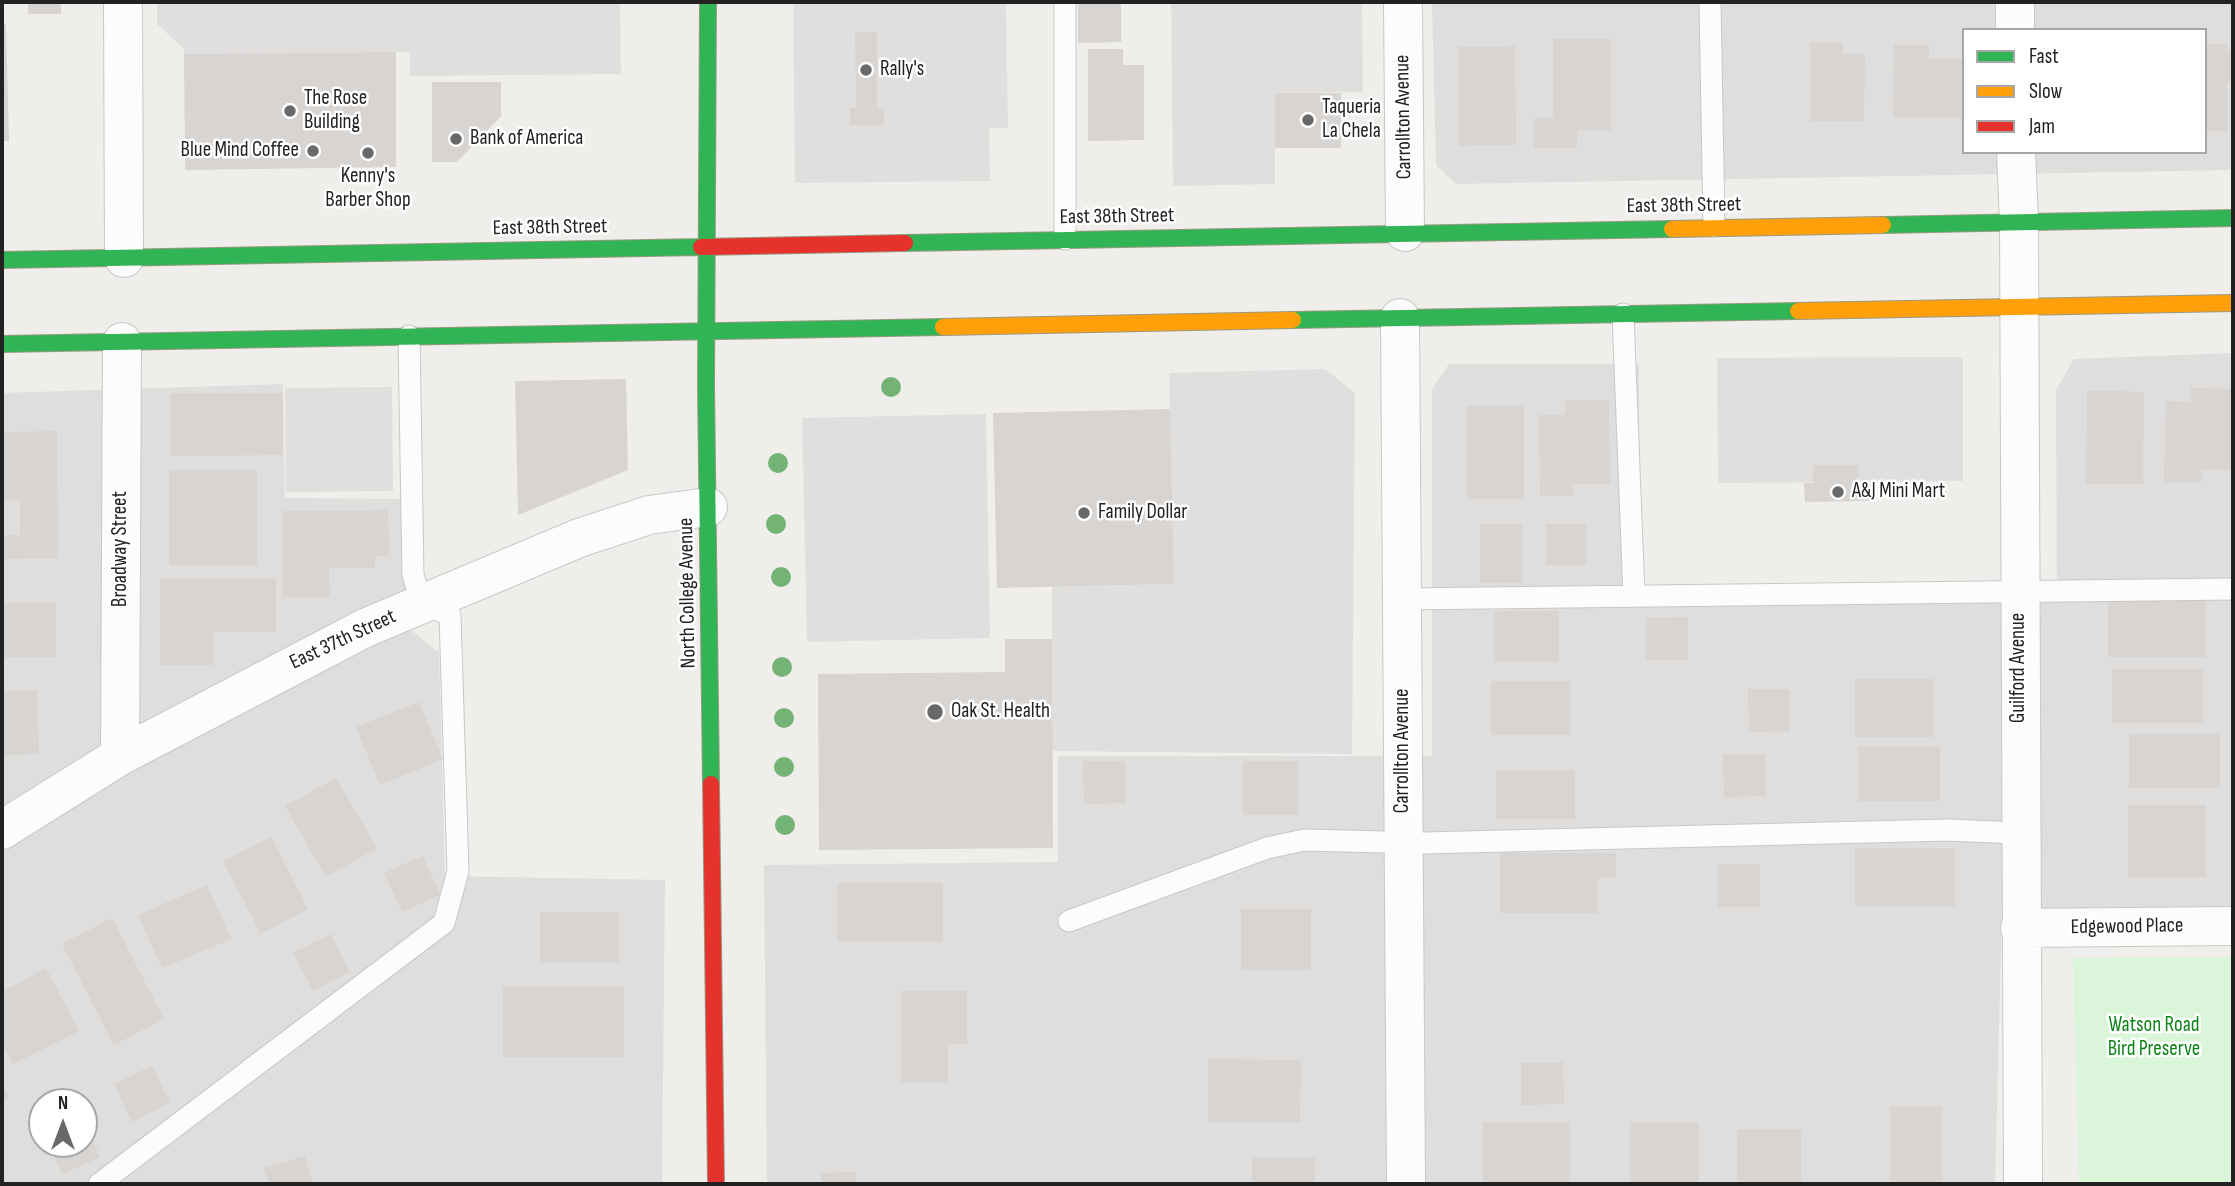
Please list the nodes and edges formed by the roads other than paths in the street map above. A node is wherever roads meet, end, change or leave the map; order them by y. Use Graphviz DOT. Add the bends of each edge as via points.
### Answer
graph roads {
  1 [pos="123,2"];
  2 [pos="708,2"];
  3 [pos="1065,2"];
  4 [pos="1403,2"];
  5 [pos="1710,2"];
  6 [pos="2015,2"];
  7 [pos="2015,28"];
  8 [pos="2016,154"];
  9 [pos="2233,218"];
  10 [pos="2019,221"];
  11 [pos="1714,226"];
  12 [pos="1405,232"];
  13 [pos="1065,239"];
  14 [pos="708,247"];
  15 [pos="124,258"];
  16 [pos="2,260"];
  17 [pos="2233,303"];
  18 [pos="2019,307"];
  19 [pos="1623,314"];
  20 [pos="1400,318"];
  21 [pos="706,331"];
  22 [pos="409,336"];
  23 [pos="122,342"];
  24 [pos="2,344"];
  25 [pos="708,507"];
  26 [pos="2233,589"];
  27 [pos="2019,590"];
  28 [pos="1634,596"];
  29 [pos="1401,599"];
  30 [pos="422,604"];
  31 [pos="120,756"];
  32 [pos="2,830"];
  33 [pos="2019,832"];
  34 [pos="1403,841"];
  35 [pos="1069,922"];
  36 [pos="2233,926"];
  37 [pos="2020,928"];
  38 [pos="99,1184"];
  39 [pos="716,1184"];
  40 [pos="1406,1184"];
  41 [pos="2022,1184"];
  1 -- 15 [label="street"];
  2 -- 14 [label="main road, North College Avenue"];
  3 -- 13 [label="lane"];
  4 -- 12 [label="street, Carrollton Avenue"];
  5 -- 11 [label="lane"];
  6 -- 7 [label="street"];
  8 -- 10 [label="street, Guilford Avenue"];
  9 -- 10 [label="main road, East 38th Street"];
  10 -- 11 [label="main road, East 38th Street"];
  10 -- 18 [label="street, Guilford Avenue"];
  11 -- 12 [label="main road, East 38th Street"];
  12 -- 13 [label="main road, East 38th Street"];
  13 -- 14 [label="main road, East 38th Street"];
  14 -- 15 [label="main road, East 38th Street"];
  14 -- 21 [label="main road, North College Avenue"];
  15 -- 16 [label="main road, East 38th Street"];
  17 -- 18 [label="main road"];
  18 -- 19 [label="main road"];
  18 -- 27 [label="street, Guilford Avenue"];
  19 -- 20 [label="main road"];
  19 -- 28 [label="lane"];
  20 -- 21 [label="main road"];
  20 -- 29 [label="street, Carrollton Avenue"];
  21 -- 22 [label="main road"];
  21 -- 25 [label="main road, North College Avenue"];
  22 -- 23 [label="main road"];
  22 -- 30 [label="lane" via="413,575"];
  23 -- 24 [label="main road"];
  23 -- 31 [label="street, Broadway Street"];
  25 -- 30 [label="street, East 37th Street" via="649,516 579,538"];
  25 -- 39 [label="main road, North College Avenue"];
  26 -- 27 [label="lane"];
  27 -- 28 [label="lane"];
  27 -- 33 [label="street, Guilford Avenue"];
  28 -- 29 [label="lane"];
  29 -- 34 [label="street, Carrollton Avenue"];
  30 -- 31 [label="street, East 37th Street" via="285,667"];
  30 -- 38 [label="lane" via="450,615 458,871 444,923"];
  31 -- 32 [label="street, East 37th Street"];
  33 -- 34 [label="lane"];
  33 -- 37 [label="street, Guilford Avenue"];
  34 -- 35 [label="lane" via="1304,840 1267,848"];
  34 -- 40 [label="street, Carrollton Avenue"];
  36 -- 37 [label="street, Edgewood Place"];
  37 -- 41 [label="street, Guilford Avenue"];
}
